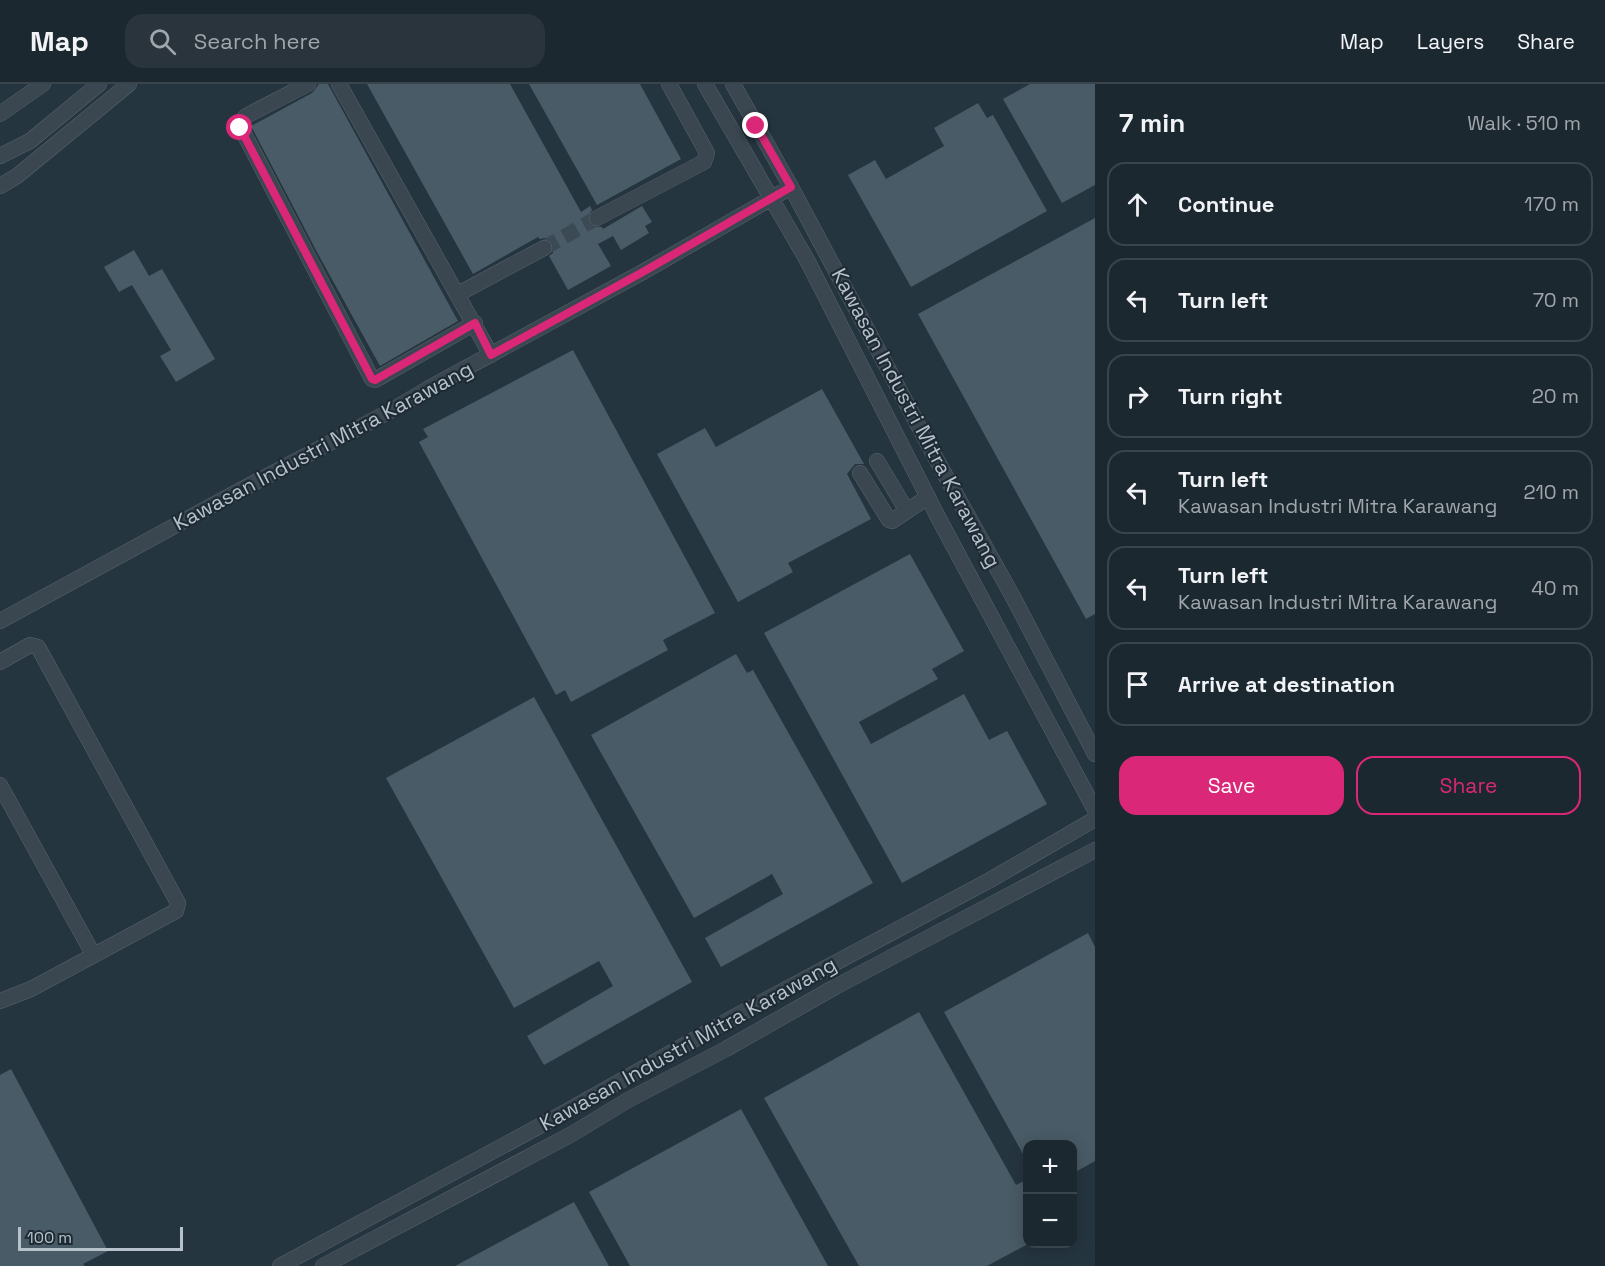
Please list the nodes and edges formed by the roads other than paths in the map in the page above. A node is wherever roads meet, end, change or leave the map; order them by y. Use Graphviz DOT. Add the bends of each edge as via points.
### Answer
graph roads {
  1 [pos="43,84"];
  2 [pos="99,84"];
  3 [pos="129,84"];
  4 [pos="308,84"];
  5 [pos="339,84"];
  6 [pos="669,84"];
  7 [pos="705,84"];
  8 [pos="733,84"];
  9 [pos="0,114"];
  10 [pos="756,126"];
  11 [pos="735,137"];
  12 [pos="0,156"];
  13 [pos="0,186"];
  14 [pos="791,187"];
  15 [pos="770,198"];
  16 [pos="597,219"];
  17 [pos="544,248"];
  18 [pos="458,294"];
  19 [pos="475,323"];
  20 [pos="491,355"];
  21 [pos="877,461"];
  22 [pos="860,473"];
  23 [pos="928,497"];
  24 [pos="907,511"];
  25 [pos="0,620"];
  26 [pos="1038,646"];
  27 [pos="1012,655"];
  28 [pos="0,662"];
  29 [pos="1095,754"];
  30 [pos="0,785"];
  31 [pos="1095,810"];
  32 [pos="1095,819"];
  33 [pos="1095,850"];
  34 [pos="93,954"];
  35 [pos="0,1001"];
  36 [pos="280,1266"];
  37 [pos="323,1266"];
  1 -- 9 [label="street"];
  2 -- 12 [label="street" via="30,141"];
  3 -- 13 [label="street"];
  4 -- 19 [label="street" via="246,116 240,128 372,379"];
  5 -- 18 [label="street"];
  6 -- 16 [label="street" via="707,158"];
  7 -- 11 [label="street, Kawasan Industri Mitra Karawang"];
  8 -- 10 [label="street, Kawasan Industri Mitra Karawang"];
  10 -- 11 [label="street"];
  10 -- 14 [label="street, Kawasan Industri Mitra Karawang"];
  11 -- 15 [label="street, Kawasan Industri Mitra Karawang"];
  14 -- 15 [label="street"];
  14 -- 26 [label="street, Kawasan Industri Mitra Karawang"];
  15 -- 20 [label="street, Kawasan Industri Mitra Karawang"];
  15 -- 23 [label="street, Kawasan Industri Mitra Karawang" via="807,260"];
  17 -- 18 [label="street"];
  18 -- 19 [label="street"];
  19 -- 20 [label="street"];
  20 -- 25 [label="street, Kawasan Industri Mitra Karawang"];
  21 -- 24 [label="street"];
  22 -- 24 [label="street" via="889,520"];
  23 -- 24 [label="street"];
  23 -- 27 [label="street, Kawasan Industri Mitra Karawang"];
  26 -- 27 [label="street"];
  26 -- 29 [label="street, Kawasan Industri Mitra Karawang"];
  27 -- 31 [label="street, Kawasan Industri Mitra Karawang"];
  28 -- 34 [label="street" via="30,645 38,647 178,903 176,911"];
  30 -- 34 [label="street"];
  32 -- 36 [label="street, Kawasan Industri Mitra Karawang"];
  33 -- 37 [label="street, Kawasan Industri Mitra Karawang"];
  34 -- 35 [label="street" via="31,989"];
}
